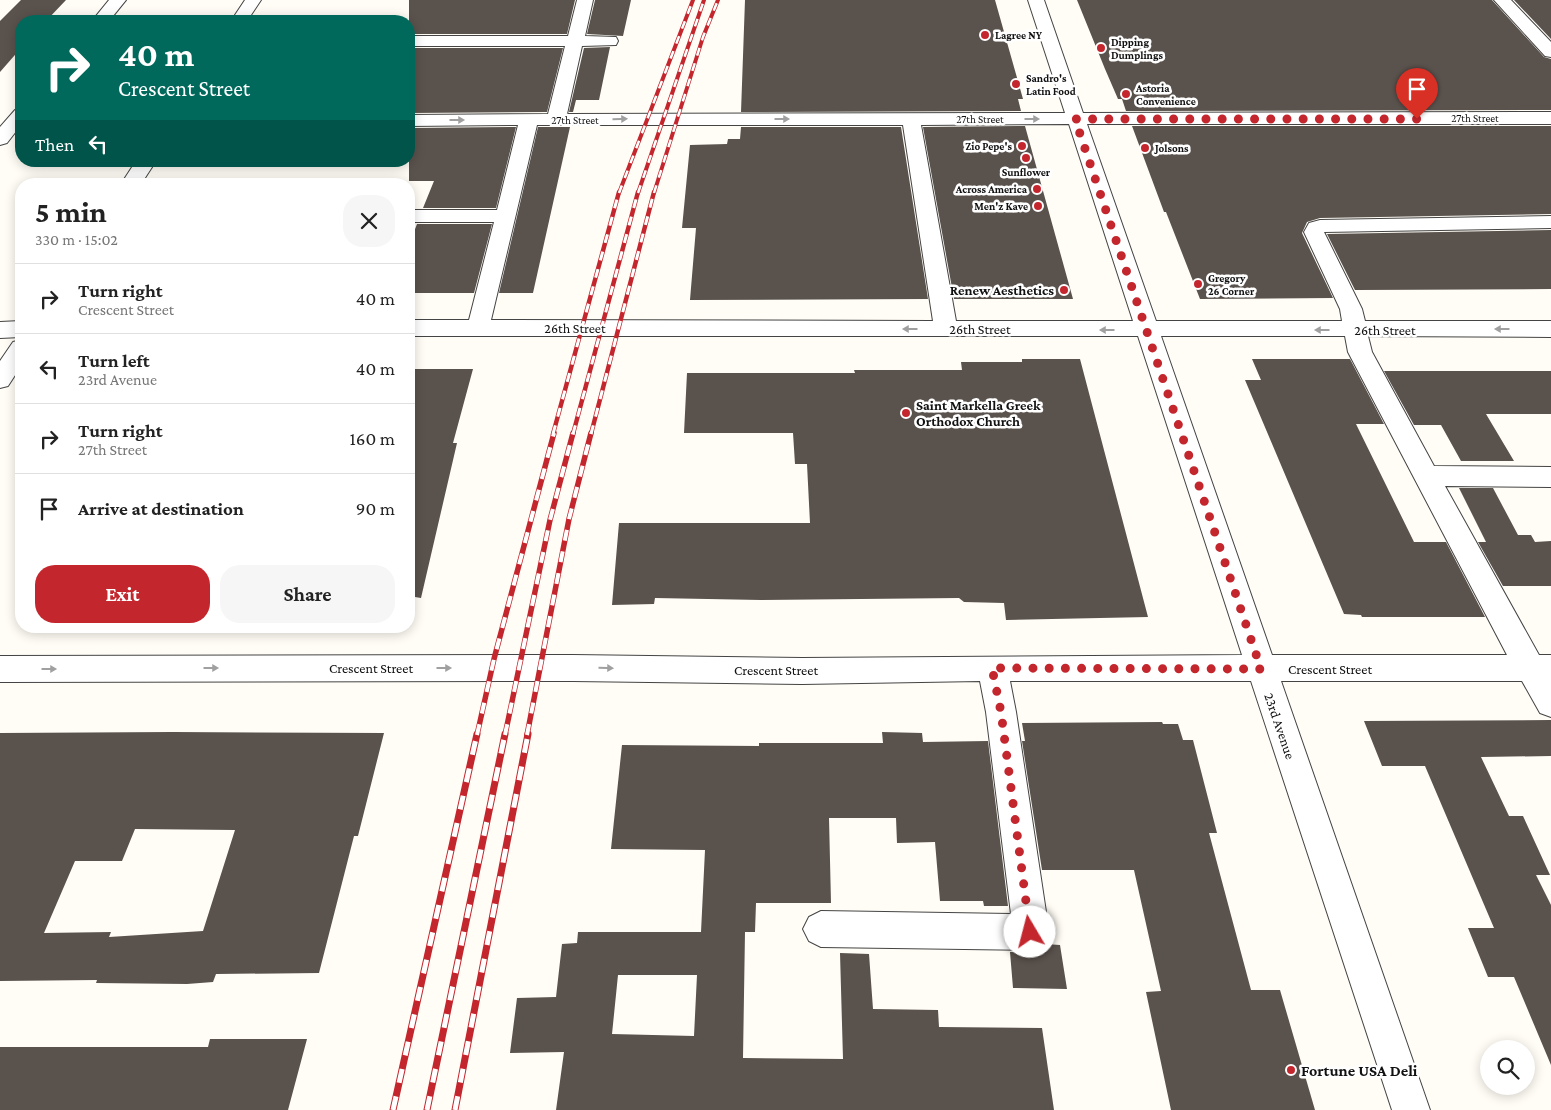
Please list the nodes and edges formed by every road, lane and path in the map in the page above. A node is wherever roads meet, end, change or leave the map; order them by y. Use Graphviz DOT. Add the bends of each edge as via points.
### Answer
graph roads {
  1 [pos="118,0"];
  2 [pos="253,0"];
  3 [pos="585,0"];
  4 [pos="1036,0"];
  5 [pos="1502,0"];
  6 [pos="105,15"];
  7 [pos="243,15"];
  8 [pos="415,41"];
  9 [pos="574,41"];
  10 [pos="610,41"];
  11 [pos="1548,46"];
  12 [pos="1551,118"];
  13 [pos="15,119"];
  14 [pos="911,119"];
  15 [pos="1075,119"];
  16 [pos="415,120"];
  17 [pos="529,120"];
  18 [pos="556,120"];
  19 [pos="0,139"];
  20 [pos="142,167"];
  21 [pos="135,178"];
  22 [pos="415,216"];
  23 [pos="505,216"];
  24 [pos="1551,222"];
  25 [pos="415,328"];
  26 [pos="478,328"];
  27 [pos="946,329"];
  28 [pos="1551,329"];
  29 [pos="0,330"];
  30 [pos="15,330"];
  31 [pos="1147,330"];
  32 [pos="1356,330"];
  33 [pos="15,357"];
  34 [pos="0,380"];
  35 [pos="1426,476"];
  36 [pos="1551,477"];
  37 [pos="992,668"];
  38 [pos="1541,668"];
  39 [pos="0,669"];
  40 [pos="1261,669"];
  41 [pos="1551,703"];
  42 [pos="821,929"];
  43 [pos="1411,1110"];
  1 -- 6 [label="street"];
  2 -- 7 [label="street"];
  3 -- 9 [label="street"];
  4 -- 15 [label="street, 23rd Avenue"];
  5 -- 11 [label="street"];
  8 -- 9 [label="street"];
  9 -- 10 [label="street"];
  9 -- 18 [label="street"];
  12 -- 15 [label="street, 27th Street"];
  13 -- 19 [label="street"];
  14 -- 15 [label="street, 27th Street, one-way"];
  18 -- 14 [label="street, 27th Street, one-way"];
  14 -- 27 [label="street"];
  15 -- 31 [label="street, 23rd Avenue"];
  16 -- 17 [label="street, 27th Street, one-way"];
  17 -- 18 [label="street, 27th Street"];
  17 -- 23 [label="street"];
  20 -- 21 [label="street"];
  22 -- 23 [label="street"];
  23 -- 26 [label="street"];
  24 -- 32 [label="street" via="1327,224 1316,227 1317,242 1351,308"];
  25 -- 26 [label="street, 26th Street"];
  27 -- 26 [label="street, 26th Street, one-way"];
  31 -- 27 [label="street, 26th Street, one-way"];
  28 -- 32 [label="street, 26th Street, one-way"];
  29 -- 30 [label="street"];
  32 -- 31 [label="street, 26th Street, one-way"];
  31 -- 40 [label="street, 23rd Avenue"];
  32 -- 35 [label="street" via="1360,352"];
  33 -- 34 [label="street"];
  35 -- 36 [label="street"];
  35 -- 38 [label="street"];
  39 -- 37 [label="street, Crescent Street, one-way" via="802,671"];
  37 -- 40 [label="street, Crescent Street"];
  37 -- 42 [label="street" via="1001,712 1030,932"];
  38 -- 40 [label="street, Crescent Street"];
  38 -- 41 [label="street"];
  40 -- 43 [label="street, 23rd Avenue"];
}
